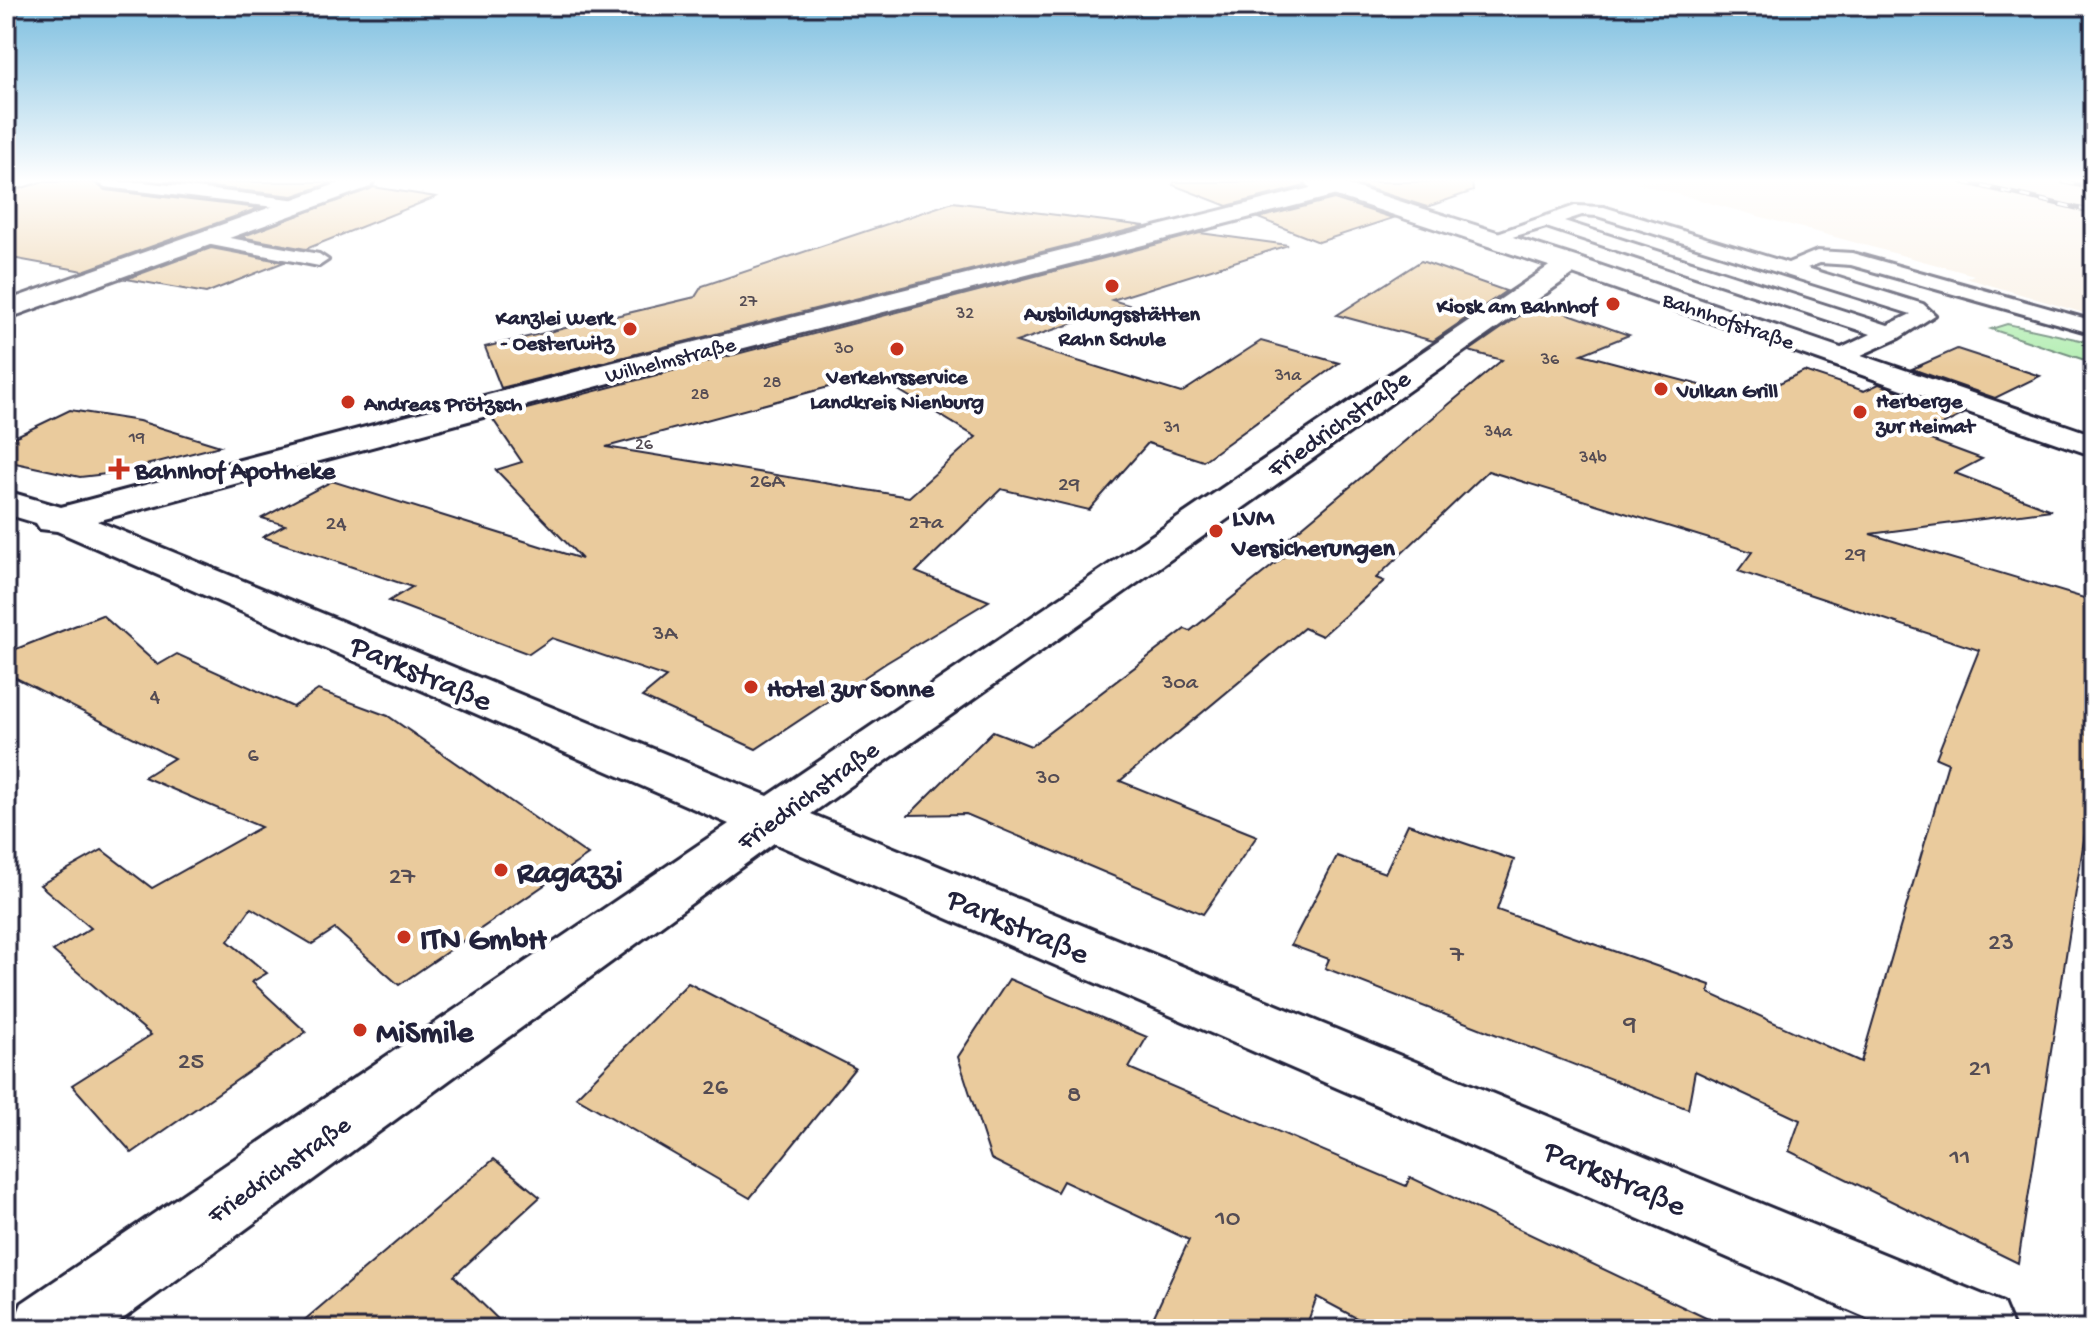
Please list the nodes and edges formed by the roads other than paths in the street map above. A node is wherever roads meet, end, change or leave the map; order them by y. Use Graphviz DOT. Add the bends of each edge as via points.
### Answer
graph roads {
  1 [pos="192,244"];
  2 [pos="235,244"];
  3 [pos="1101,244"];
  4 [pos="1511,244"];
  5 [pos="1618,244"];
  6 [pos="1708,244"];
  7 [pos="319,260"];
  8 [pos="1570,264"];
  9 [pos="1789,269"];
  10 [pos="6,311"];
  11 [pos="2094,328"];
  12 [pos="1891,333"];
  13 [pos="1839,358"];
  14 [pos="2094,446"];
  15 [pos="6,502"];
  16 [pos="60,519"];
  17 [pos="6,533"];
  18 [pos="770,819"];
  19 [pos="48,1329"];
  20 [pos="1977,1329"];
  1 -- 10 [label="street"];
  2 -- 7 [label="lane"];
  3 -- 16 [label="street, Wilhelmstraße"];
  4 -- 8 [label="street, Bahnhofstraße"];
  5 -- 12 [label="lane"];
  6 -- 9 [label="lane"];
  8 -- 13 [label="street, Bahnhofstraße"];
  8 -- 18 [label="street, Friedrichstraße"];
  9 -- 11 [label="lane" via="1817,257 1852,259"];
  9 -- 12 [label="lane" via="1925,315"];
  12 -- 13 [label="lane"];
  13 -- 14 [label="street, Bahnhofstraße"];
  15 -- 16 [label="street, Parkstraße"];
  16 -- 17 [label="street, Wilhelmstraße"];
  16 -- 18 [label="street, Parkstraße"];
  18 -- 19 [label="street, Friedrichstraße"];
  18 -- 20 [label="street, Parkstraße"];
}
